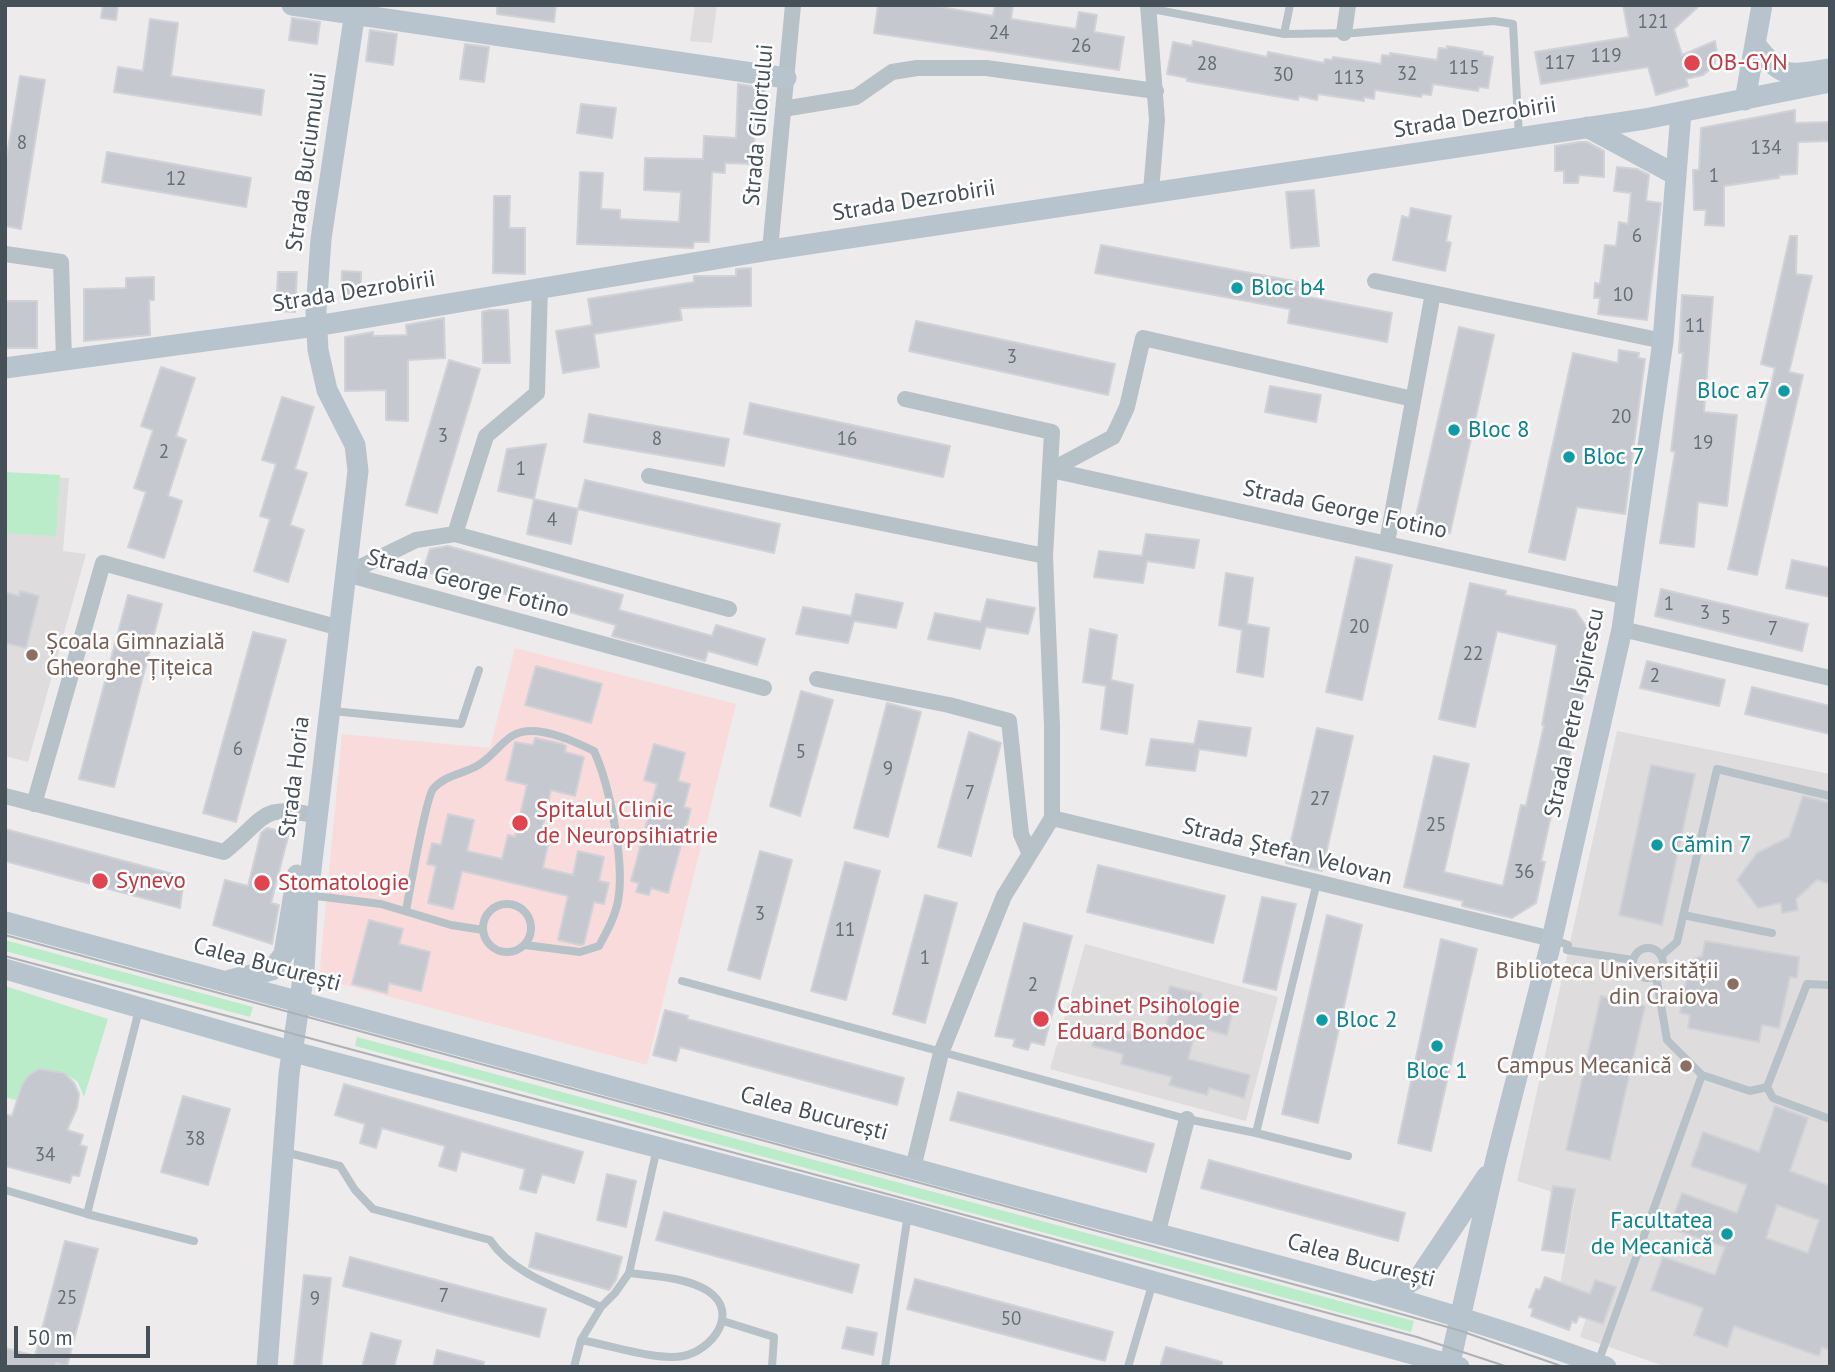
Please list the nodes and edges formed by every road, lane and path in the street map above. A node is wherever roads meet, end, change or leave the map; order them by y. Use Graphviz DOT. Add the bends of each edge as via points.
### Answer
graph roads {
  1 [pos="292,5"];
  2 [pos="793,5"];
  3 [pos="1290,5"];
  4 [pos="1348,5"];
  5 [pos="1762,5"];
  6 [pos="1147,6"];
  7 [pos="356,10"];
  8 [pos="1344,33"];
  9 [pos="1284,34"];
  10 [pos="1755,44"];
  11 [pos="1830,69"];
  12 [pos="786,78"];
  13 [pos="1830,82"];
  14 [pos="1156,90"];
  15 [pos="1745,100"];
  16 [pos="783,109"];
  17 [pos="1681,112"];
  18 [pos="1587,127"];
  19 [pos="1519,137"];
  20 [pos="1676,174"];
  21 [pos="1151,191"];
  22 [pos="770,250"];
  23 [pos="5,254"];
  24 [pos="1375,281"];
  25 [pos="540,286"];
  26 [pos="1433,293"];
  27 [pos="316,326"];
  28 [pos="1663,341"];
  29 [pos="64,360"];
  30 [pos="5,368"];
  31 [pos="905,399"];
  32 [pos="1413,399"];
  33 [pos="1051,470"];
  34 [pos="649,477"];
  35 [pos="454,534"];
  36 [pos="1387,542"];
  37 [pos="1045,556"];
  38 [pos="346,574"];
  39 [pos="1628,597"];
  40 [pos="729,609"];
  41 [pos="340,628"];
  42 [pos="1622,629"];
  43 [pos="479,670"];
  44 [pos="1830,678"];
  45 [pos="817,679"];
  46 [pos="764,688"];
  47 [pos="330,711"];
  48 [pos="5,796"];
  49 [pos="1830,796"];
  50 [pos="34,804"];
  51 [pos="317,816"];
  52 [pos="1052,818"];
  53 [pos="1029,852"];
  54 [pos="1317,882"];
  55 [pos="308,895"];
  56 [pos="406,910"];
  57 [pos="1683,915"];
  58 [pos="5,922"];
  59 [pos="483,929"];
  60 [pos="1772,933"];
  61 [pos="1552,939"];
  62 [pos="525,945"];
  63 [pos="1661,956"];
  64 [pos="1633,960"];
  65 [pos="5,969"];
  66 [pos="1656,976"];
  67 [pos="226,981"];
  68 [pos="682,982"];
  69 [pos="1830,985"];
  70 [pos="300,1001"];
  71 [pos="140,1007"];
  72 [pos="294,1052"];
  73 [pos="941,1053"];
  74 [pos="1702,1075"];
  75 [pos="1767,1087"];
  76 [pos="1187,1119"];
  77 [pos="1830,1119"];
  78 [pos="1256,1133"];
  79 [pos="657,1146"];
  80 [pos="284,1152"];
  81 [pos="1348,1156"];
  82 [pos="1496,1159"];
  83 [pos="913,1168"];
  84 [pos="5,1190"];
  85 [pos="908,1213"];
  86 [pos="87,1214"];
  87 [pos="1157,1235"];
  88 [pos="194,1241"];
  89 [pos="629,1273"];
  90 [pos="1153,1281"];
  91 [pos="1377,1291"];
  92 [pos="601,1307"];
  93 [pos="1461,1316"];
  94 [pos="723,1321"];
  95 [pos="581,1340"];
  96 [pos="1602,1365"];
  97 [pos="1453,1366"];
  98 [pos="267,1367"];
  99 [pos="574,1367"];
  100 [pos="772,1367"];
  101 [pos="884,1367"];
  102 [pos="1128,1367"];
  1 -- 7 [label="street"];
  2 -- 12 [label="street, Strada Gilortului"];
  3 -- 9 [label="lane"];
  4 -- 8 [label="street"];
  5 -- 10 [label="street"];
  6 -- 9 [label="lane"];
  6 -- 14 [label="street"];
  7 -- 12 [label="street"];
  7 -- 27 [label="street, Strada Buciumului" via="321,239"];
  8 -- 9 [label="lane"];
  8 -- 19 [label="lane" via="1494,21 1513,24"];
  10 -- 11 [label="street" via="1783,73"];
  10 -- 15 [label="street"];
  12 -- 16 [label="street, Strada Gilortului"];
  13 -- 15 [label="street, Strada Dezrobirii"];
  14 -- 16 [label="street" via="986,68 917,68 892,72 856,97"];
  14 -- 21 [label="street"];
  15 -- 17 [label="street, Strada Dezrobirii"];
  16 -- 22 [label="street, Strada Gilortului"];
  17 -- 18 [label="street, Strada Dezrobirii"];
  17 -- 20 [label="street, Strada Petre Ispirescu"];
  18 -- 19 [label="street, Strada Dezrobirii"];
  18 -- 20 [label="street"];
  19 -- 21 [label="street, Strada Dezrobirii"];
  20 -- 28 [label="street, Strada Petre Ispirescu"];
  21 -- 22 [label="street, Strada Dezrobirii"];
  22 -- 25 [label="street, Strada Dezrobirii"];
  23 -- 29 [label="street" via="61,262"];
  24 -- 26 [label="street"];
  25 -- 27 [label="street, Strada Dezrobirii"];
  25 -- 35 [label="street" via="537,393 486,436"];
  26 -- 28 [label="street"];
  26 -- 32 [label="street"];
  27 -- 29 [label="street, Strada Dezrobirii"];
  27 -- 38 [label="street, Strada Horia" via="327,390 358,457"];
  28 -- 39 [label="street, Strada Petre Ispirescu"];
  29 -- 30 [label="street, Strada Dezrobirii"];
  31 -- 33 [label="street" via="1052,432"];
  32 -- 33 [label="street" via="1143,338 1126,407 1113,437"];
  32 -- 36 [label="street"];
  33 -- 36 [label="street, Strada George Fotino"];
  33 -- 37 [label="street"];
  34 -- 37 [label="street"];
  35 -- 38 [label="street, Strada George Fotino" via="416,540"];
  35 -- 40 [label="street, Strada George Fotino"];
  36 -- 39 [label="street, Strada George Fotino"];
  37 -- 52 [label="street"];
  38 -- 41 [label="street, Strada Horia"];
  38 -- 46 [label="street, Strada George Fotino"];
  39 -- 42 [label="street, Strada Petre Ispirescu"];
  41 -- 47 [label="street, Strada Horia"];
  41 -- 50 [label="street" via="103,563"];
  42 -- 44 [label="street"];
  42 -- 61 [label="street, Strada Petre Ispirescu"];
  43 -- 47 [label="lane" via="461,724"];
  45 -- 53 [label="street" via="1009,721 1021,834"];
  47 -- 51 [label="street, Strada Horia"];
  48 -- 50 [label="street"];
  49 -- 57 [label="lane" via="1717,769"];
  50 -- 51 [label="street" via="224,852 268,812 286,809"];
  51 -- 55 [label="street, Strada Horia"];
  51 -- 67 [label="street" via="303,835 284,954 272,970"];
  52 -- 53 [label="street"];
  52 -- 54 [label="street, Strada Ștefan Velovan"];
  53 -- 73 [label="street" via="1004,896"];
  54 -- 61 [label="street, Strada Ștefan Velovan"];
  54 -- 78 [label="lane"];
  55 -- 56 [label="lane"];
  55 -- 70 [label="street, Strada Horia"];
  56 -- 59 [label="lane" via="451,925"];
  56 -- 62 [label="lane" via="432,790 495,755 513,735 535,731 574,741 594,751 606,776 617,851 616,908 599,946 580,952"];
  57 -- 60 [label="lane"];
  57 -- 63 [label="lane" via="1677,942"];
  58 -- 67 [label="street, Calea București"];
  59 -- 62 [label="lane" via="489,944 503,952"];
  59 -- 62 [label="lane" via="493,909 515,905 531,922"];
  61 -- 64 [label="lane" via="1568,945 1567,950"];
  61 -- 82 [label="street, Strada Petre Ispirescu"];
  63 -- 64 [label="lane" via="1645,948"];
  63 -- 66 [label="lane" via="1662,967"];
  64 -- 66 [label="lane" via="1639,975"];
  65 -- 71 [label="street"];
  66 -- 74 [label="lane" via="1667,1040"];
  67 -- 70 [label="street, Calea București"];
  68 -- 73 [label="lane"];
  69 -- 75 [label="lane" via="1807,984"];
  70 -- 72 [label="street, Strada Horia"];
  70 -- 83 [label="street, Calea București"];
  71 -- 72 [label="street"];
  71 -- 86 [label="lane"];
  72 -- 79 [label="street"];
  72 -- 80 [label="street, Strada Horia"];
  73 -- 76 [label="lane"];
  73 -- 83 [label="street"];
  74 -- 75 [label="lane" via="1750,1091"];
  74 -- 96 [label="lane"];
  75 -- 77 [label="lane" via="1773,1098"];
  76 -- 78 [label="lane"];
  76 -- 87 [label="street"];
  78 -- 81 [label="lane"];
  79 -- 85 [label="street"];
  79 -- 89 [label="lane"];
  80 -- 92 [label="lane" via="340,1166 373,1209 490,1240 501,1256 521,1270"];
  80 -- 98 [label="street, Strada Horia"];
  82 -- 91 [label="street" via="1420,1276 1406,1285"];
  82 -- 93 [label="street, Strada Petre Ispirescu"];
  83 -- 87 [label="street, Calea București"];
  84 -- 86 [label="lane"];
  85 -- 90 [label="street"];
  85 -- 101 [label="lane"];
  86 -- 88 [label="lane"];
  87 -- 91 [label="street, Calea București"];
  89 -- 92 [label="lane"];
  89 -- 94 [label="lane" via="708,1291 721,1305"];
  90 -- 97 [label="street"];
  90 -- 102 [label="lane"];
  91 -- 93 [label="street, Calea București"];
  92 -- 95 [label="lane"];
  93 -- 96 [label="street, Calea București"];
  93 -- 97 [label="street, Strada Petre Ispirescu"];
  94 -- 95 [label="lane" via="702,1351 680,1357"];
  94 -- 100 [label="lane" via="774,1337"];
  95 -- 99 [label="lane"];
}
